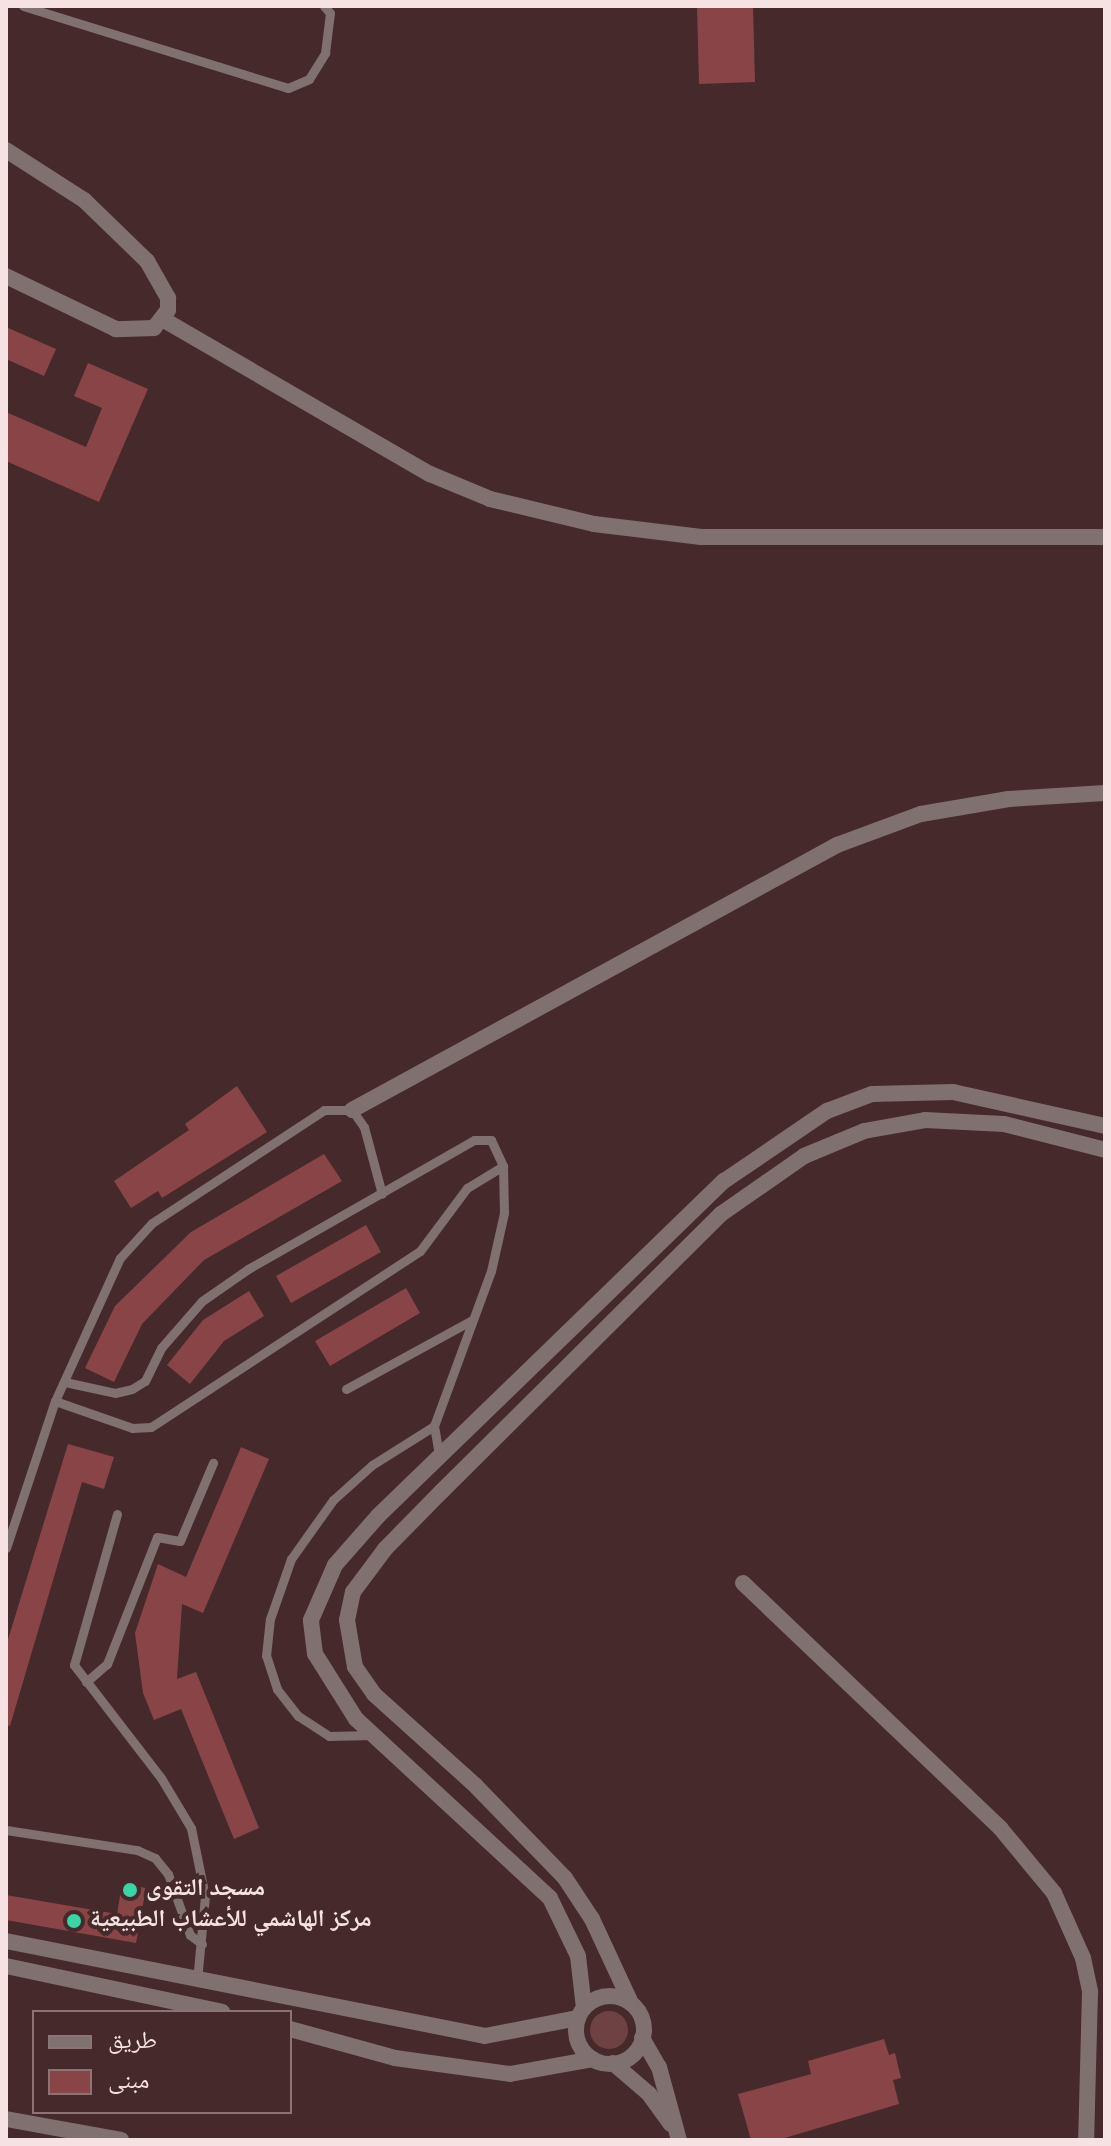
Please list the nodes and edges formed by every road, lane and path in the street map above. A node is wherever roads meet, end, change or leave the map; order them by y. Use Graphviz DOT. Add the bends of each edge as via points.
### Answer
graph roads {
  1 [pos="23,6"];
  2 [pos="324,6"];
  3 [pos="6,150"];
  4 [pos="6,276"];
  5 [pos="164,320"];
  6 [pos="1105,537"];
  7 [pos="1105,793"];
  8 [pos="352,1110"];
  9 [pos="1105,1126"];
  10 [pos="1105,1150"];
  11 [pos="503,1166"];
  12 [pos="382,1194"];
  13 [pos="472,1320"];
  14 [pos="65,1382"];
  15 [pos="346,1389"];
  16 [pos="55,1401"];
  17 [pos="434,1426"];
  18 [pos="440,1459"];
  19 [pos="213,1463"];
  20 [pos="117,1514"];
  21 [pos="6,1548"];
  22 [pos="743,1583"];
  23 [pos="86,1682"];
  24 [pos="373,1735"];
  25 [pos="6,1830"];
  26 [pos="6,1941"];
  27 [pos="202,1944"];
  28 [pos="6,1966"];
  29 [pos="197,1982"];
  30 [pos="631,2003"];
  31 [pos="213,2010"];
  32 [pos="581,2013"];
  33 [pos="292,2030"];
  34 [pos="642,2038"];
  35 [pos="593,2059"];
  36 [pos="613,2063"];
  37 [pos="6,2119"];
  38 [pos="678,2136"];
  39 [pos="121,2140"];
  40 [pos="1086,2140"];
  1 -- 2 [label="lane" via="288,88 309,79 325,53 330,13"];
  3 -- 5 [label="street" via="84,200 147,261 168,298"];
  4 -- 5 [label="street" via="116,329 135,332"];
  5 -- 6 [label="street" via="430,474 490,499 594,524 701,537"];
  7 -- 8 [label="street" via="1009,799 921,814 837,845"];
  8 -- 12 [label="lane" via="364,1127"];
  8 -- 14 [label="lane" via="324,1110 295,1126 152,1223 120,1258"];
  9 -- 18 [label="street" via="953,1092 872,1094 827,1111 724,1181"];
  10 -- 30 [label="street" via="1004,1124 925,1120 864,1131 804,1156 721,1214 385,1549 353,1592 347,1620 355,1667 374,1694 476,1786 565,1878 592,1919"];
  11 -- 12 [label="lane" via="491,1140 474,1140"];
  11 -- 13 [label="lane" via="504,1213 491,1271"];
  11 -- 16 [label="lane" via="467,1188 420,1251 151,1427 132,1428"];
  12 -- 14 [label="lane" via="248,1269 202,1301 161,1348 145,1381 132,1389 115,1393"];
  13 -- 15 [label="lane"];
  13 -- 17 [label="lane"];
  14 -- 16 [label="lane"];
  16 -- 21 [label="lane"];
  17 -- 18 [label="lane"];
  17 -- 24 [label="lane" via="354,1478 333,1500 291,1559 270,1619 266,1656 277,1689 298,1716 329,1736"];
  18 -- 24 [label="street" via="335,1565 311,1620 315,1654 356,1719"];
  19 -- 23 [label="lane" via="180,1541 157,1537 107,1664"];
  20 -- 23 [label="lane" via="74,1665"];
  22 -- 40 [label="street" via="1001,1829 1054,1893 1083,1958 1090,1992"];
  23 -- 27 [label="lane" via="161,1778 191,1828 203,1870"];
  24 -- 32 [label="street" via="550,1898 578,1956"];
  25 -- 27 [label="lane" via="137,1850 155,1858 168,1874 190,1935"];
  26 -- 29 [label="street"];
  27 -- 29 [label="lane"];
  28 -- 31 [label="street"];
  29 -- 32 [label="street" via="485,2036"];
  30 -- 32 [label="street" via="601,1997"];
  30 -- 34 [label="street" via="641,2019"];
  32 -- 35 [label="street" via="578,2041"];
  33 -- 35 [label="street" via="395,2058 510,2074"];
  34 -- 36 [label="street" via="635,2052"];
  34 -- 38 [label="street" via="659,2067"];
  35 -- 36 [label="street"];
  36 -- 38 [label="street" via="649,2094"];
  37 -- 39 [label="street"];
}
